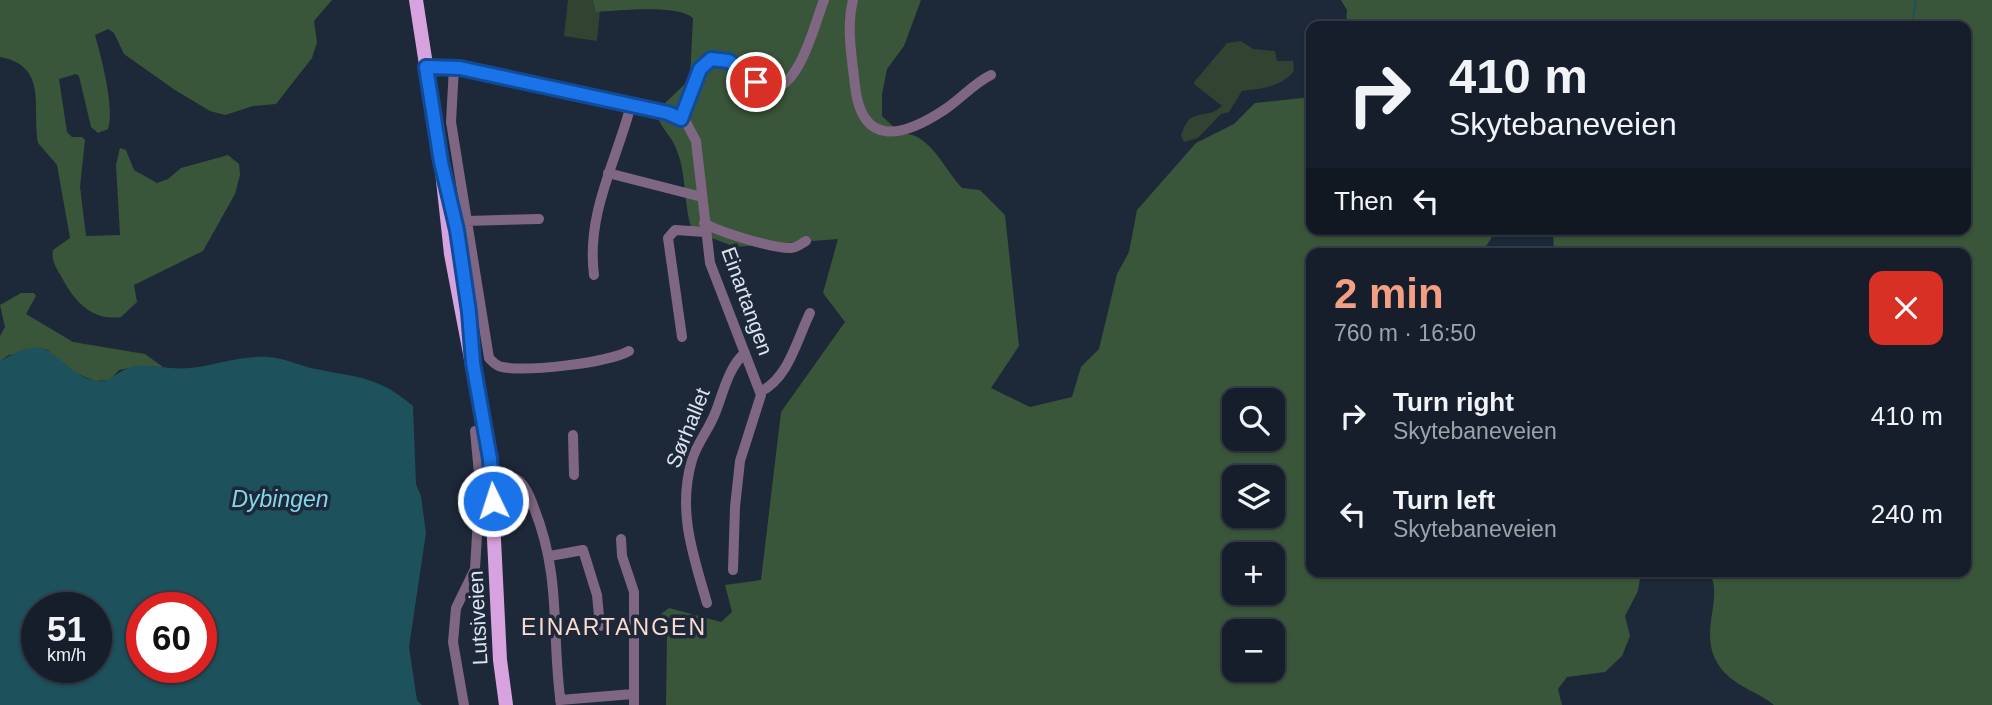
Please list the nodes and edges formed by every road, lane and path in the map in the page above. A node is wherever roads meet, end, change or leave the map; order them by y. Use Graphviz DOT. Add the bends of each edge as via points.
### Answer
graph roads {
  1 [pos="416,0"];
  2 [pos="824,0"];
  3 [pos="853,0"];
  4 [pos="454,66"];
  5 [pos="426,67"];
  6 [pos="992,75"];
  7 [pos="631,105"];
  8 [pos="681,119"];
  9 [pos="608,173"];
  10 [pos="702,197"];
  11 [pos="539,219"];
  12 [pos="466,221"];
  13 [pos="704,228"];
  14 [pos="806,241"];
  15 [pos="594,275"];
  16 [pos="810,313"];
  17 [pos="682,337"];
  18 [pos="629,351"];
  19 [pos="745,353"];
  20 [pos="760,392"];
  21 [pos="475,431"];
  22 [pos="573,435"];
  23 [pos="523,469"];
  24 [pos="574,475"];
  25 [pos="492,478"];
  26 [pos="514,478"];
  27 [pos="621,539"];
  28 [pos="550,556"];
  29 [pos="475,569"];
  30 [pos="733,570"];
  31 [pos="497,572"];
  32 [pos="707,603"];
  33 [pos="600,626"];
  34 [pos="634,700"];
  35 [pos="561,703"];
  36 [pos="464,705"];
  37 [pos="506,705"];
  1 -- 5 [label="main road, Lutsiveien"];
  2 -- 8 [label="street" via="789,81 766,88 732,62 711,59 700,69"];
  3 -- 6 [label="street" via="849,23 857,100 862,117 873,127 891,132 919,123"];
  4 -- 5 [label="street"];
  4 -- 7 [label="street"];
  4 -- 12 [label="street" via="450,112"];
  5 -- 25 [label="main road, Lutsiveien" via="457,230"];
  7 -- 8 [label="street"];
  7 -- 9 [label="street"];
  8 -- 10 [label="street, Einartangen" via="698,147"];
  9 -- 10 [label="street"];
  9 -- 15 [label="street" via="593,239"];
  10 -- 13 [label="street, Einartangen"];
  11 -- 12 [label="street"];
  12 -- 18 [label="street" via="488,353 495,363 511,368 561,366"];
  13 -- 14 [label="street, Einartangen" via="781,247 794,248"];
  13 -- 17 [label="street" via="675,230 668,238"];
  13 -- 19 [label="street, Einartangen" via="710,263"];
  16 -- 20 [label="street, Einartangen" via="784,368"];
  19 -- 20 [label="street, Einartangen"];
  19 -- 32 [label="street, Sørhallet" via="695,453 686,484 687,530"];
  20 -- 30 [label="street" via="740,461"];
  21 -- 29 [label="street" via="480,484"];
  22 -- 24 [label="street"];
  23 -- 26 [label="street"];
  25 -- 26 [label="street"];
  25 -- 31 [label="main road, Lutsiveien"];
  26 -- 28 [label="street" via="531,500"];
  27 -- 34 [label="street" via="635,601"];
  28 -- 33 [label="street" via="583,550 597,595"];
  28 -- 35 [label="street"];
  29 -- 31 [label="street"];
  29 -- 36 [label="street" via="456,608 453,642"];
  31 -- 37 [label="main road, Lutsiveien"];
  34 -- 35 [label="street"];
}
